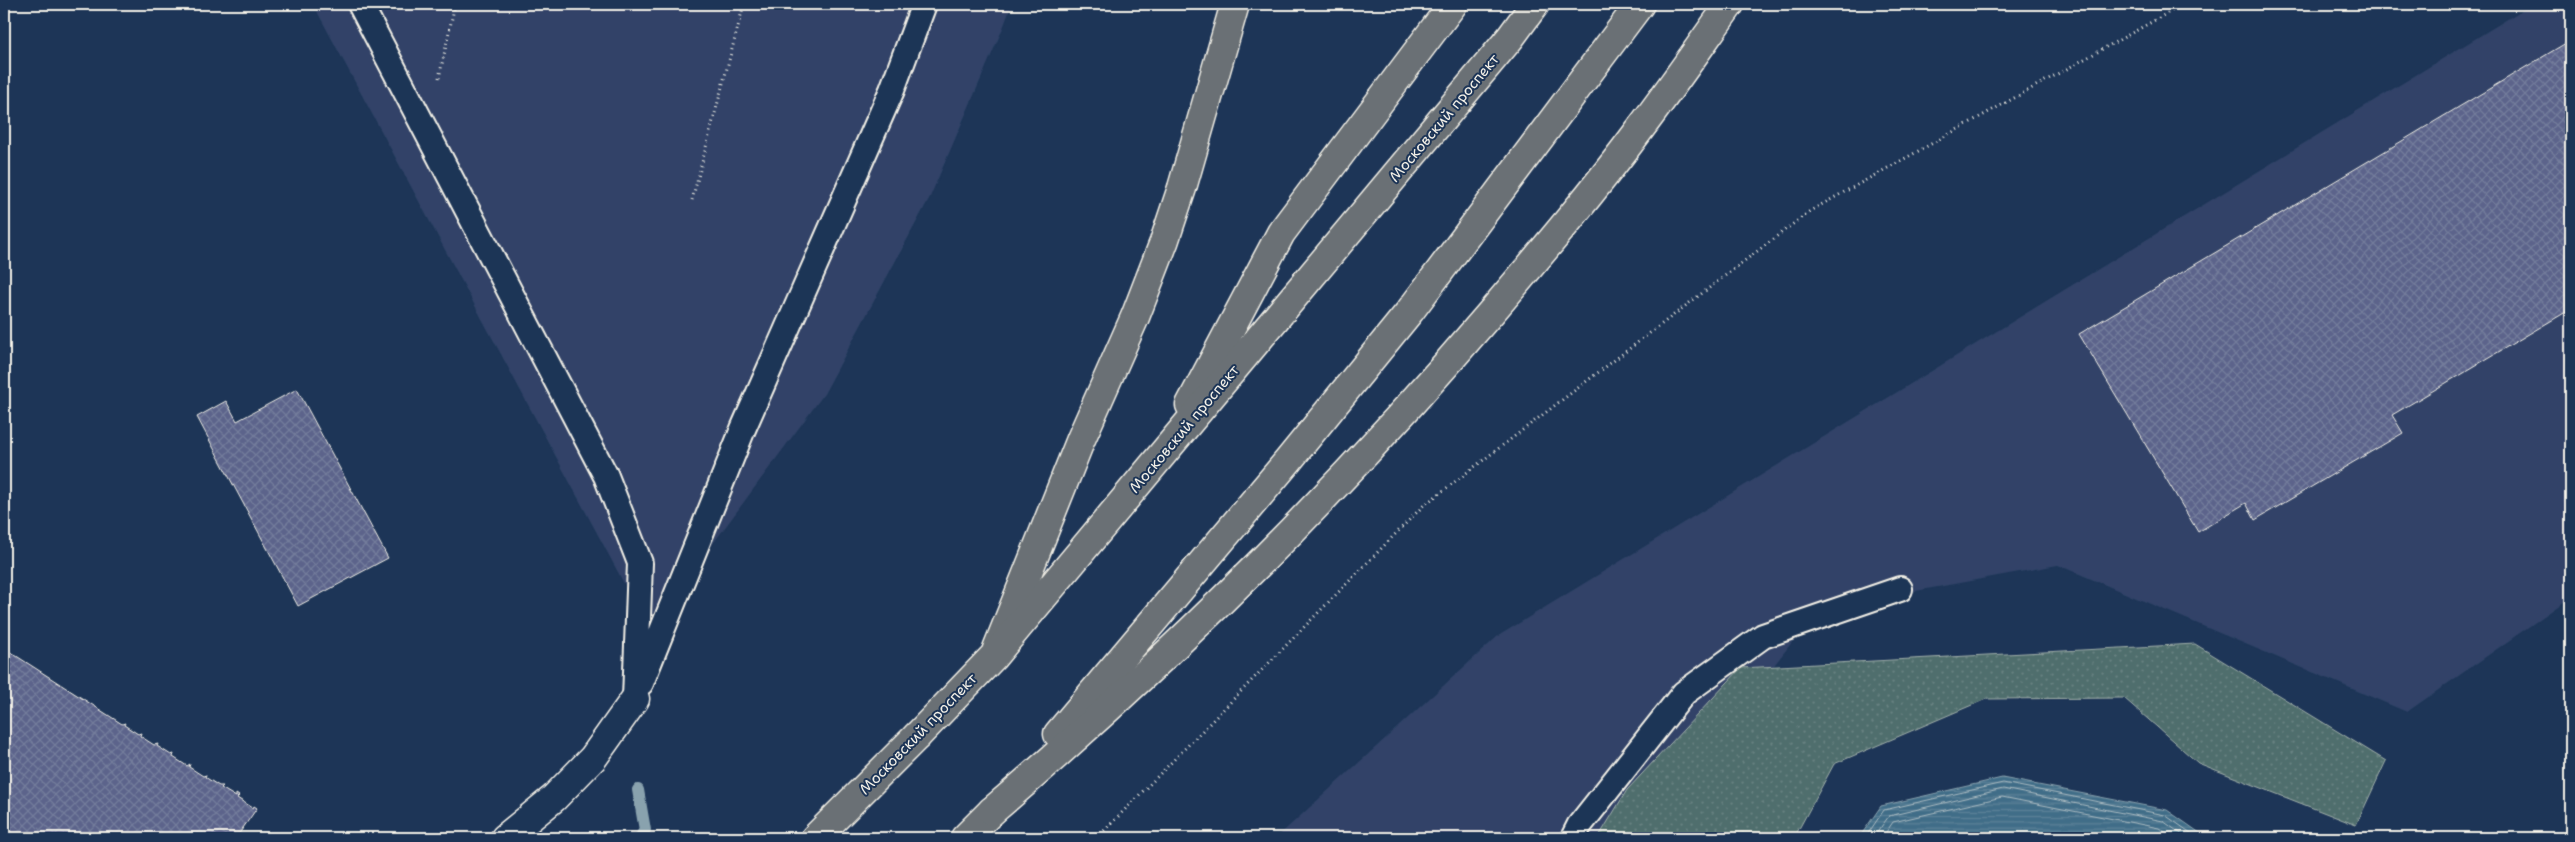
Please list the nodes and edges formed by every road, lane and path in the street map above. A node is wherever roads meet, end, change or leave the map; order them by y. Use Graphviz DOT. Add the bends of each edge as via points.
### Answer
graph roads {
  1 [pos="360,4"];
  2 [pos="455,4"];
  3 [pos="744,4"];
  4 [pos="924,4"];
  5 [pos="1235,4"];
  6 [pos="1453,4"];
  7 [pos="1535,4"];
  8 [pos="1640,4"];
  9 [pos="1730,4"];
  10 [pos="2184,4"];
  11 [pos="429,136"];
  12 [pos="692,200"];
  13 [pos="1164,455"];
  14 [pos="1900,589"];
  15 [pos="993,657"];
  16 [pos="635,699"];
  17 [pos="992,811"];
  18 [pos="505,838"];
  19 [pos="815,838"];
  20 [pos="966,838"];
  21 [pos="1097,838"];
  22 [pos="1573,838"];
  1 -- 11 [label="lane"];
  2 -- 11 [label="path"];
  3 -- 12 [label="path"];
  4 -- 16 [label="lane" via="892,90 743,429"];
  5 -- 15 [label="main road" via="1164,242"];
  6 -- 13 [label="main road" via="1282,233"];
  7 -- 13 [label="main road, Московский проспект"];
  8 -- 17 [label="main road" via="1404,319 1276,476"];
  9 -- 17 [label="main road" via="1640,130 1532,264 1417,398 1299,526 1172,651"];
  10 -- 21 [label="path" via="1810,211 1423,506"];
  11 -- 16 [label="lane" via="606,476 640,563"];
  13 -- 15 [label="main road, Московский проспект"];
  14 -- 22 [label="lane" via="1763,636 1684,693 1579,826"];
  15 -- 19 [label="main road, Московский проспект"];
  16 -- 18 [label="street" via="593,758 554,798"];
  17 -- 20 [label="main road"];
}
